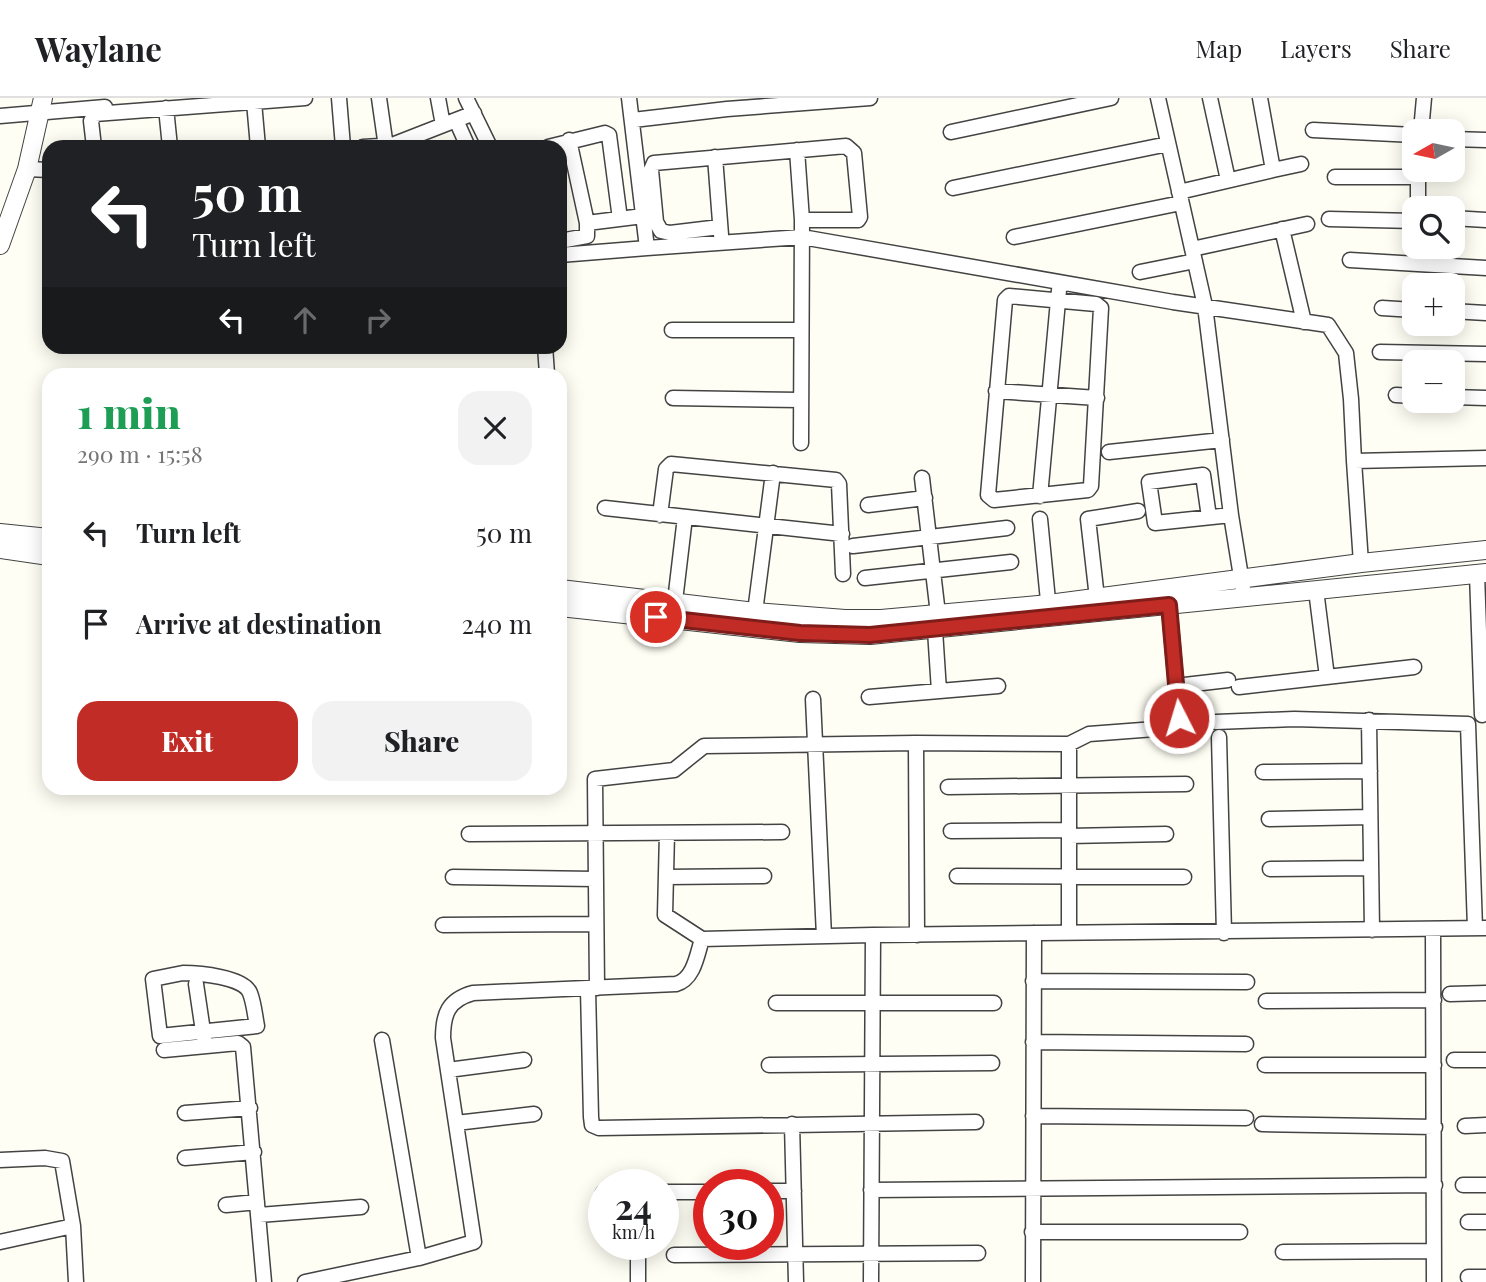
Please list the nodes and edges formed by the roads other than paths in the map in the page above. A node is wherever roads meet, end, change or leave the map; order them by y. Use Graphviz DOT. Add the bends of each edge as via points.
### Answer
graph roads {
  1 [pos="197,98"];
  2 [pos="305,98"];
  3 [pos="339,98"];
  4 [pos="377,98"];
  5 [pos="438,98"];
  6 [pos="466,98"];
  7 [pos="629,98"];
  8 [pos="870,98"];
  9 [pos="1111,98"];
  10 [pos="1158,98"];
  11 [pos="1210,98"];
  12 [pos="1260,98"];
  13 [pos="1423,98"];
  14 [pos="164,102"];
  15 [pos="254,102"];
  16 [pos="726,104"];
  17 [pos="41,106"];
  18 [pos="474,113"];
  19 [pos="0,116"];
  20 [pos="1422,119"];
  21 [pos="633,120"];
  22 [pos="450,122"];
  23 [pos="1313,130"];
  24 [pos="951,132"];
  25 [pos="1402,134"];
  26 [pos="1465,139"];
  27 [pos="93,140"];
  28 [pos="169,140"];
  29 [pos="257,140"];
  30 [pos="342,140"];
  31 [pos="382,140"];
  32 [pos="402,140"];
  33 [pos="463,140"];
  34 [pos="486,140"];
  35 [pos="569,140"];
  36 [pos="1486,140"];
  37 [pos="1168,144"];
  38 [pos="797,150"];
  39 [pos="715,157"];
  40 [pos="1301,164"];
  41 [pos="27,169"];
  42 [pos="42,170"];
  43 [pos="1273,170"];
  44 [pos="1402,175"];
  45 [pos="1335,177"];
  46 [pos="1228,180"];
  47 [pos="953,188"];
  48 [pos="1180,198"];
  49 [pos="643,216"];
  50 [pos="1465,218"];
  51 [pos="621,219"];
  52 [pos="1329,219"];
  53 [pos="1486,219"];
  54 [pos="802,220"];
  55 [pos="1402,221"];
  56 [pos="587,223"];
  57 [pos="1307,224"];
  58 [pos="720,227"];
  59 [pos="1282,229"];
  60 [pos="802,237"];
  61 [pos="1014,237"];
  62 [pos="567,240"];
  63 [pos="721,243"];
  64 [pos="0,245"];
  65 [pos="647,248"];
  66 [pos="567,254"];
  67 [pos="1194,255"];
  68 [pos="1350,260"];
  69 [pos="1486,268"];
  70 [pos="1140,272"];
  71 [pos="1060,282"];
  72 [pos="1058,299"];
  73 [pos="1205,306"];
  74 [pos="1382,309"];
  75 [pos="1402,310"];
  76 [pos="1465,312"];
  77 [pos="1486,313"];
  78 [pos="1304,321"];
  79 [pos="672,330"];
  80 [pos="801,330"];
  81 [pos="1380,352"];
  82 [pos="1486,354"];
  83 [pos="996,391"];
  84 [pos="1049,395"];
  85 [pos="1396,395"];
  86 [pos="1402,395"];
  87 [pos="1465,397"];
  88 [pos="673,398"];
  89 [pos="1097,398"];
  90 [pos="1486,398"];
  91 [pos="800,400"];
  92 [pos="1222,440"];
  93 [pos="800,443"];
  94 [pos="1109,452"];
  95 [pos="1486,458"];
  96 [pos="1354,461"];
  97 [pos="773,473"];
  98 [pos="922,478"];
  99 [pos="1040,496"];
  100 [pos="925,498"];
  101 [pos="868,505"];
  102 [pos="605,508"];
  103 [pos="1138,511"];
  104 [pos="660,514"];
  105 [pos="1231,515"];
  106 [pos="685,517"];
  107 [pos="1209,517"];
  108 [pos="1040,519"];
  109 [pos="766,527"];
  110 [pos="1007,528"];
  111 [pos="0,533"];
  112 [pos="842,534"];
  113 [pos="42,537"];
  114 [pos="930,538"];
  115 [pos="853,547"];
  116 [pos="0,549"];
  117 [pos="1486,550"];
  118 [pos="42,555"];
  119 [pos="1011,562"];
  120 [pos="1361,563"];
  121 [pos="934,571"];
  122 [pos="1482,573"];
  123 [pos="843,574"];
  124 [pos="865,578"];
  125 [pos="1242,579"];
  126 [pos="567,590"];
  127 [pos="1316,590"];
  128 [pos="1097,597"];
  129 [pos="1244,597"];
  130 [pos="675,601"];
  131 [pos="1169,605"];
  132 [pos="567,608"];
  133 [pos="1049,611"];
  134 [pos="755,612"];
  135 [pos="937,622"];
  136 [pos="1414,667"];
  137 [pos="1327,677"];
  138 [pos="1176,685"];
  139 [pos="998,686"];
  140 [pos="939,691"];
  141 [pos="869,697"];
  142 [pos="813,699"];
  143 [pos="1482,715"];
  144 [pos="1179,718"];
  145 [pos="1369,720"];
  146 [pos="1216,722"];
  147 [pos="1155,729"];
  148 [pos="1219,737"];
  149 [pos="915,743"];
  150 [pos="1069,744"];
  151 [pos="815,746"];
  152 [pos="1370,771"];
  153 [pos="1264,772"];
  154 [pos="1186,785"];
  155 [pos="948,787"];
  156 [pos="1070,787"];
  157 [pos="1370,817"];
  158 [pos="1269,819"];
  159 [pos="951,831"];
  160 [pos="782,832"];
  161 [pos="667,833"];
  162 [pos="1069,833"];
  163 [pos="469,834"];
  164 [pos="595,834"];
  165 [pos="1166,834"];
  166 [pos="1371,868"];
  167 [pos="1270,869"];
  168 [pos="764,876"];
  169 [pos="957,876"];
  170 [pos="453,877"];
  171 [pos="666,877"];
  172 [pos="1070,877"];
  173 [pos="1184,877"];
  174 [pos="595,879"];
  175 [pos="595,924"];
  176 [pos="443,925"];
  177 [pos="1480,928"];
  178 [pos="1371,930"];
  179 [pos="1433,930"];
  180 [pos="1069,932"];
  181 [pos="1034,933"];
  182 [pos="1224,933"];
  183 [pos="873,935"];
  184 [pos="917,935"];
  185 [pos="824,936"];
  186 [pos="702,939"];
  187 [pos="1033,981"];
  188 [pos="1247,982"];
  189 [pos="196,984"];
  190 [pos="592,989"];
  191 [pos="1450,993"];
  192 [pos="1486,993"];
  193 [pos="1434,1000"];
  194 [pos="1266,1001"];
  195 [pos="776,1003"];
  196 [pos="872,1003"];
  197 [pos="995,1003"];
  198 [pos="204,1039"];
  199 [pos="382,1040"];
  200 [pos="1033,1042"];
  201 [pos="1246,1044"];
  202 [pos="164,1050"];
  203 [pos="524,1060"];
  204 [pos="1454,1060"];
  205 [pos="1486,1060"];
  206 [pos="992,1063"];
  207 [pos="872,1064"];
  208 [pos="769,1065"];
  209 [pos="1265,1065"];
  210 [pos="1434,1065"];
  211 [pos="447,1070"];
  212 [pos="250,1108"];
  213 [pos="185,1113"];
  214 [pos="534,1114"];
  215 [pos="1033,1116"];
  216 [pos="1246,1118"];
  217 [pos="976,1122"];
  218 [pos="456,1123"];
  219 [pos="1262,1124"];
  220 [pos="792,1125"];
  221 [pos="871,1125"];
  222 [pos="1486,1125"];
  223 [pos="1465,1126"];
  224 [pos="1435,1127"];
  225 [pos="254,1152"];
  226 [pos="185,1158"];
  227 [pos="0,1160"];
  228 [pos="1435,1185"];
  229 [pos="1463,1185"];
  230 [pos="1486,1185"];
  231 [pos="1032,1188"];
  232 [pos="871,1190"];
  233 [pos="784,1191"];
  234 [pos="794,1191"];
  235 [pos="226,1205"];
  236 [pos="361,1208"];
  237 [pos="258,1209"];
  238 [pos="1468,1222"];
  239 [pos="1486,1222"];
  240 [pos="73,1226"];
  241 [pos="1032,1232"];
  242 [pos="1240,1232"];
  243 [pos="0,1242"];
  244 [pos="1434,1251"];
  245 [pos="1283,1252"];
  246 [pos="871,1254"];
  247 [pos="978,1254"];
  248 [pos="679,1255"];
  249 [pos="795,1255"];
  250 [pos="419,1258"];
  251 [pos="638,1260"];
  252 [pos="1468,1277"];
  253 [pos="1486,1277"];
  254 [pos="76,1282"];
  255 [pos="264,1282"];
  256 [pos="305,1282"];
  257 [pos="638,1282"];
  258 [pos="796,1282"];
  259 [pos="871,1282"];
  260 [pos="1033,1282"];
  261 [pos="1434,1282"];
  1 -- 14 [label="street"];
  2 -- 15 [label="street"];
  3 -- 30 [label="street"];
  4 -- 31 [label="street"];
  5 -- 22 [label="street"];
  6 -- 18 [label="street"];
  7 -- 21 [label="street"];
  8 -- 16 [label="street"];
  9 -- 24 [label="street"];
  10 -- 37 [label="street"];
  11 -- 46 [label="street"];
  12 -- 43 [label="street"];
  13 -- 20 [label="street"];
  14 -- 15 [label="street"];
  14 -- 17 [label="street"];
  14 -- 27 [label="street" via="95,114 91,121"];
  14 -- 28 [label="street"];
  15 -- 29 [label="street"];
  16 -- 21 [label="street"];
  17 -- 19 [label="street"];
  17 -- 41 [label="street"];
  18 -- 22 [label="street"];
  18 -- 34 [label="street"];
  21 -- 49 [label="street"];
  22 -- 32 [label="street"];
  22 -- 33 [label="street"];
  23 -- 25 [label="street"];
  26 -- 36 [label="street"];
  35 -- 51 [label="street" via="609,135"];
  35 -- 56 [label="street"];
  37 -- 47 [label="street"];
  37 -- 48 [label="street"];
  38 -- 39 [label="street"];
  38 -- 54 [label="street"];
  38 -- 54 [label="street" via="850,148 860,217 855,221"];
  39 -- 58 [label="street"];
  39 -- 58 [label="street" via="654,163 651,170 661,231"];
  40 -- 43 [label="street"];
  41 -- 42 [label="street"];
  41 -- 64 [label="street"];
  43 -- 46 [label="street"];
  44 -- 45 [label="street"];
  46 -- 48 [label="street"];
  48 -- 61 [label="street"];
  48 -- 67 [label="street"];
  49 -- 51 [label="street"];
  49 -- 65 [label="street"];
  50 -- 53 [label="street"];
  51 -- 56 [label="street"];
  52 -- 55 [label="street"];
  54 -- 60 [label="street"];
  56 -- 62 [label="street" via="587,236"];
  57 -- 59 [label="street"];
  58 -- 63 [label="street"];
  59 -- 67 [label="street"];
  59 -- 78 [label="street"];
  60 -- 63 [label="street"];
  60 -- 71 [label="street"];
  60 -- 80 [label="street"];
  63 -- 65 [label="street"];
  65 -- 66 [label="street"];
  67 -- 70 [label="street"];
  67 -- 73 [label="street"];
  68 -- 69 [label="street"];
  71 -- 72 [label="street"];
  71 -- 73 [label="street"];
  72 -- 83 [label="street" via="1009,296 1005,300"];
  72 -- 84 [label="street"];
  72 -- 89 [label="street" via="1101,308"];
  73 -- 78 [label="street"];
  73 -- 92 [label="street"];
  74 -- 75 [label="street"];
  76 -- 77 [label="street"];
  78 -- 96 [label="street" via="1328,325 1346,353"];
  79 -- 80 [label="street"];
  80 -- 91 [label="street"];
  81 -- 82 [label="street"];
  83 -- 84 [label="street"];
  83 -- 99 [label="street" via="988,495 994,500"];
  84 -- 89 [label="street"];
  84 -- 99 [label="street"];
  85 -- 86 [label="street"];
  87 -- 90 [label="street"];
  88 -- 91 [label="street"];
  89 -- 99 [label="street" via="1091,486"];
  91 -- 93 [label="street"];
  92 -- 94 [label="street"];
  92 -- 105 [label="street"];
  95 -- 96 [label="street"];
  96 -- 120 [label="street"];
  97 -- 104 [label="street" via="671,464 666,469"];
  97 -- 109 [label="street"];
  97 -- 112 [label="street" via="838,481"];
  98 -- 100 [label="street"];
  100 -- 101 [label="street"];
  100 -- 114 [label="street"];
  102 -- 104 [label="street"];
  103 -- 128 [label="street" via="1088,519"];
  104 -- 106 [label="street"];
  105 -- 107 [label="street"];
  105 -- 125 [label="street"];
  106 -- 109 [label="street"];
  106 -- 130 [label="street"];
  107 -- 107 [label="street" via="1203,475 1149,482 1155,523"];
  108 -- 133 [label="street"];
  109 -- 112 [label="street"];
  109 -- 134 [label="street"];
  110 -- 114 [label="street"];
  111 -- 113 [label="street"];
  112 -- 123 [label="street"];
  114 -- 115 [label="street"];
  114 -- 121 [label="street"];
  116 -- 118 [label="street"];
  117 -- 120 [label="street"];
  119 -- 121 [label="street"];
  120 -- 125 [label="street"];
  121 -- 124 [label="street"];
  121 -- 135 [label="street"];
  122 -- 127 [label="street"];
  122 -- 143 [label="street"];
  125 -- 128 [label="street"];
  125 -- 129 [label="street"];
  126 -- 130 [label="street"];
  127 -- 129 [label="street"];
  127 -- 137 [label="street"];
  128 -- 133 [label="street"];
  129 -- 131 [label="street"];
  130 -- 134 [label="street"];
  131 -- 133 [label="street"];
  131 -- 138 [label="street"];
  132 -- 135 [label="street" via="800,633 870,635"];
  133 -- 135 [label="street"];
  134 -- 135 [label="street"];
  135 -- 140 [label="street"];
  136 -- 137 [label="street"];
  137 -- 138 [label="street"];
  138 -- 144 [label="street"];
  139 -- 140 [label="street"];
  140 -- 141 [label="street"];
  142 -- 151 [label="street"];
  145 -- 146 [label="street"];
  145 -- 152 [label="street"];
  145 -- 177 [label="street" via="1468,724"];
  147 -- 150 [label="street" via="1089,734"];
  148 -- 182 [label="street"];
  149 -- 150 [label="street"];
  149 -- 151 [label="street"];
  149 -- 184 [label="street"];
  150 -- 156 [label="street"];
  151 -- 164 [label="street" via="704,746 674,770 595,779"];
  151 -- 185 [label="street"];
  152 -- 153 [label="street"];
  152 -- 157 [label="street"];
  154 -- 156 [label="street"];
  155 -- 156 [label="street"];
  156 -- 162 [label="street"];
  157 -- 158 [label="street"];
  157 -- 166 [label="street"];
  159 -- 162 [label="street"];
  160 -- 161 [label="street"];
  161 -- 164 [label="street"];
  161 -- 171 [label="street"];
  162 -- 165 [label="street"];
  162 -- 172 [label="street"];
  163 -- 164 [label="street"];
  164 -- 174 [label="street"];
  166 -- 167 [label="street"];
  166 -- 178 [label="street"];
  168 -- 171 [label="street"];
  169 -- 172 [label="street"];
  170 -- 174 [label="street"];
  171 -- 186 [label="street" via="665,915"];
  172 -- 173 [label="street"];
  172 -- 180 [label="street"];
  174 -- 175 [label="street"];
  175 -- 176 [label="street"];
  175 -- 190 [label="street"];
  177 -- 179 [label="street"];
  178 -- 179 [label="street"];
  178 -- 182 [label="street"];
  179 -- 193 [label="street"];
  180 -- 181 [label="street"];
  180 -- 182 [label="street"];
  181 -- 184 [label="street"];
  181 -- 187 [label="street"];
  183 -- 184 [label="street"];
  183 -- 185 [label="street"];
  183 -- 196 [label="street"];
  185 -- 186 [label="street"];
  186 -- 190 [label="street" via="683,982"];
  187 -- 188 [label="street"];
  187 -- 200 [label="street"];
  189 -- 198 [label="street"];
  190 -- 211 [label="street" via="461,996 447,1010 443,1027"];
  190 -- 220 [label="street" via="592,1125"];
  191 -- 192 [label="street"];
  193 -- 194 [label="street"];
  193 -- 210 [label="street"];
  195 -- 196 [label="street"];
  196 -- 197 [label="street"];
  196 -- 207 [label="street"];
  198 -- 198 [label="street" via="160,1037 152,979 195,973 219,976 250,991 257,1026"];
  198 -- 202 [label="street"];
  198 -- 212 [label="street" via="243,1047"];
  199 -- 250 [label="street"];
  200 -- 201 [label="street"];
  200 -- 215 [label="street"];
  203 -- 211 [label="street"];
  204 -- 205 [label="street"];
  206 -- 207 [label="street"];
  207 -- 208 [label="street"];
  207 -- 221 [label="street"];
  209 -- 210 [label="street"];
  210 -- 224 [label="street"];
  211 -- 218 [label="street"];
  212 -- 213 [label="street"];
  212 -- 225 [label="street"];
  214 -- 218 [label="street"];
  215 -- 216 [label="street"];
  215 -- 231 [label="street"];
  217 -- 221 [label="street"];
  218 -- 250 [label="street" via="474,1242"];
  219 -- 224 [label="street"];
  220 -- 221 [label="street"];
  220 -- 234 [label="street"];
  221 -- 232 [label="street"];
  222 -- 223 [label="street"];
  224 -- 228 [label="street"];
  225 -- 226 [label="street"];
  225 -- 237 [label="street"];
  227 -- 240 [label="street" via="62,1161"];
  228 -- 231 [label="street"];
  228 -- 244 [label="street"];
  229 -- 230 [label="street"];
  231 -- 232 [label="street"];
  231 -- 241 [label="street"];
  232 -- 246 [label="street"];
  233 -- 234 [label="street"];
  234 -- 249 [label="street"];
  235 -- 237 [label="street"];
  236 -- 237 [label="street"];
  237 -- 255 [label="street"];
  238 -- 239 [label="street"];
  240 -- 243 [label="street"];
  240 -- 254 [label="street"];
  241 -- 242 [label="street"];
  241 -- 260 [label="street"];
  244 -- 245 [label="street"];
  244 -- 261 [label="street"];
  246 -- 247 [label="street"];
  246 -- 249 [label="street"];
  246 -- 259 [label="street"];
  248 -- 249 [label="street"];
  249 -- 258 [label="street"];
  250 -- 256 [label="street"];
  251 -- 257 [label="street"];
  252 -- 253 [label="street"];
}
